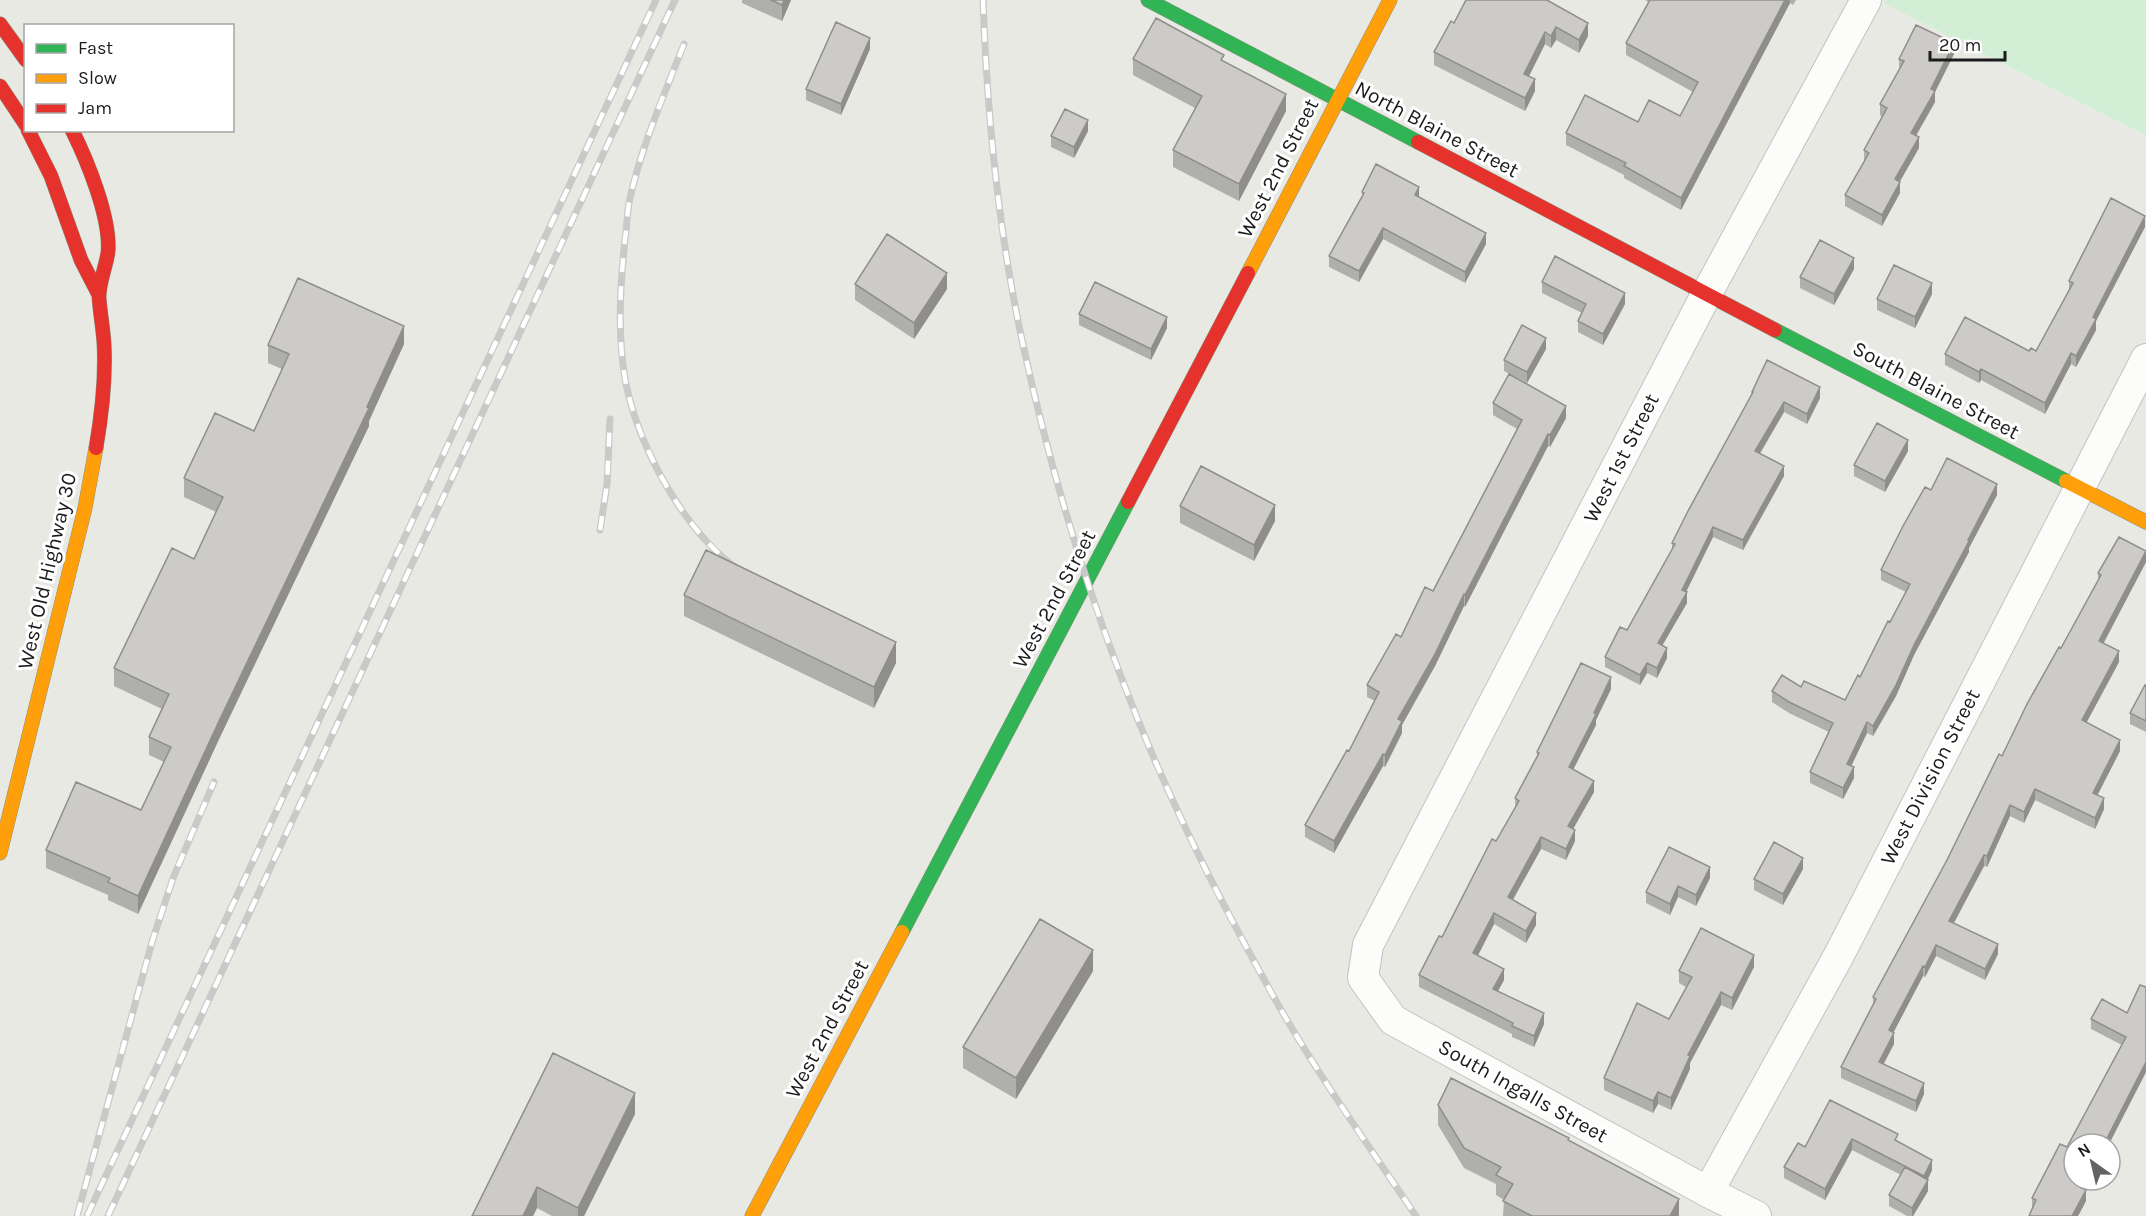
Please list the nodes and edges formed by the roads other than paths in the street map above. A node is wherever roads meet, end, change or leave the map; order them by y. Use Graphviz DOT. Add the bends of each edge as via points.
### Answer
graph roads {
  1 [pos="1148,0"];
  2 [pos="1390,0"];
  3 [pos="1866,0"];
  4 [pos="0,24"];
  5 [pos="24,57"];
  6 [pos="0,86"];
  7 [pos="1337,100"];
  8 [pos="24,122"];
  9 [pos="29,132"];
  10 [pos="73,132"];
  11 [pos="1707,293"];
  12 [pos="99,295"];
  13 [pos="2146,359"];
  14 [pos="2079,488"];
  15 [pos="2146,522"];
  16 [pos="0,853"];
  17 [pos="1382,919"];
  18 [pos="1708,1192"];
  19 [pos="752,1216"];
  20 [pos="1756,1216"];
  1 -- 7 [label="street, North Blaine Street"];
  2 -- 7 [label="street, West 2nd Street"];
  3 -- 11 [label="street, West 1st Street"];
  4 -- 5 [label="street"];
  6 -- 8 [label="street"];
  7 -- 11 [label="street, North Blaine Street"];
  7 -- 19 [label="street, West 2nd Street" via="1088,582"];
  9 -- 12 [label="street, West Old Highway 30"];
  10 -- 12 [label="street, West Old Highway 30" via="100,201 106,235 108,251"];
  11 -- 14 [label="street, South Blaine Street"];
  11 -- 17 [label="street, West 1st Street"];
  12 -- 16 [label="street, West Old Highway 30" via="104,385 93,466"];
  13 -- 14 [label="street, West Division Street"];
  14 -- 15 [label="street, South Blaine Street"];
  14 -- 18 [label="street, West Division Street" via="1838,957"];
  17 -- 18 [label="street, South Ingalls Street" via="1368,945 1363,978 1393,1020"];
  18 -- 20 [label="street, South Ingalls Street"];
}
